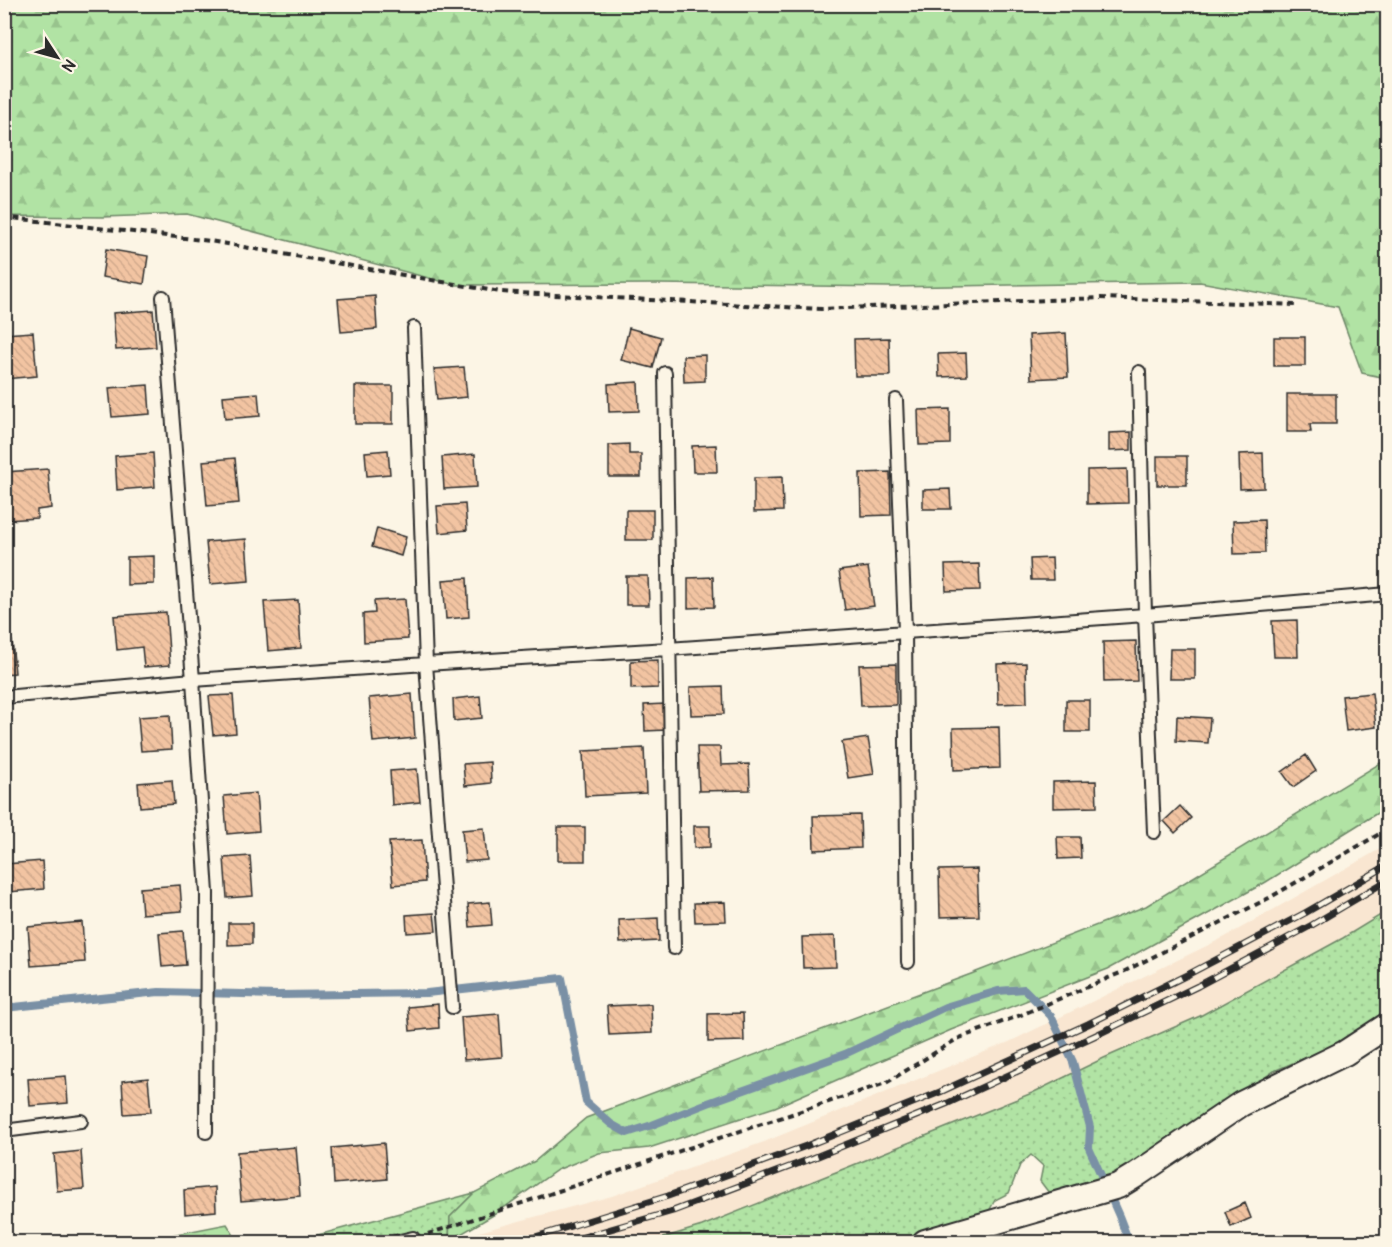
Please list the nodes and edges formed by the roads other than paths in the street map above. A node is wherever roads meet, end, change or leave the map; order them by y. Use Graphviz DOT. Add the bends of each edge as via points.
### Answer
graph roads {
  1 [pos="163,297"];
  2 [pos="414,328"];
  3 [pos="1138,372"];
  4 [pos="665,373"];
  5 [pos="896,400"];
  6 [pos="1388,594"];
  7 [pos="1145,615"];
  8 [pos="905,631"];
  9 [pos="668,649"];
  10 [pos="426,664"];
  11 [pos="193,680"];
  12 [pos="4,697"];
  13 [pos="1154,832"];
  14 [pos="674,948"];
  15 [pos="908,962"];
  16 [pos="452,1007"];
  17 [pos="1388,1025"];
  18 [pos="81,1121"];
  19 [pos="4,1131"];
  20 [pos="206,1132"];
  21 [pos="413,1238"];
  22 [pos="396,1242"];
  23 [pos="925,1242"];
  1 -- 11 [label="lane"];
  2 -- 10 [label="lane"];
  3 -- 7 [label="lane"];
  4 -- 9 [label="lane"];
  5 -- 8 [label="lane"];
  6 -- 7 [label="lane"];
  7 -- 8 [label="lane"];
  7 -- 13 [label="lane"];
  8 -- 9 [label="lane"];
  8 -- 15 [label="lane"];
  9 -- 10 [label="lane"];
  9 -- 14 [label="lane"];
  10 -- 11 [label="lane"];
  10 -- 16 [label="lane"];
  11 -- 12 [label="lane"];
  11 -- 20 [label="lane" via="207,893"];
  17 -- 23 [label="street" via="1344,1053 1241,1104 1118,1186"];
  18 -- 19 [label="lane"];
  21 -- 22 [label="lane"];
}
